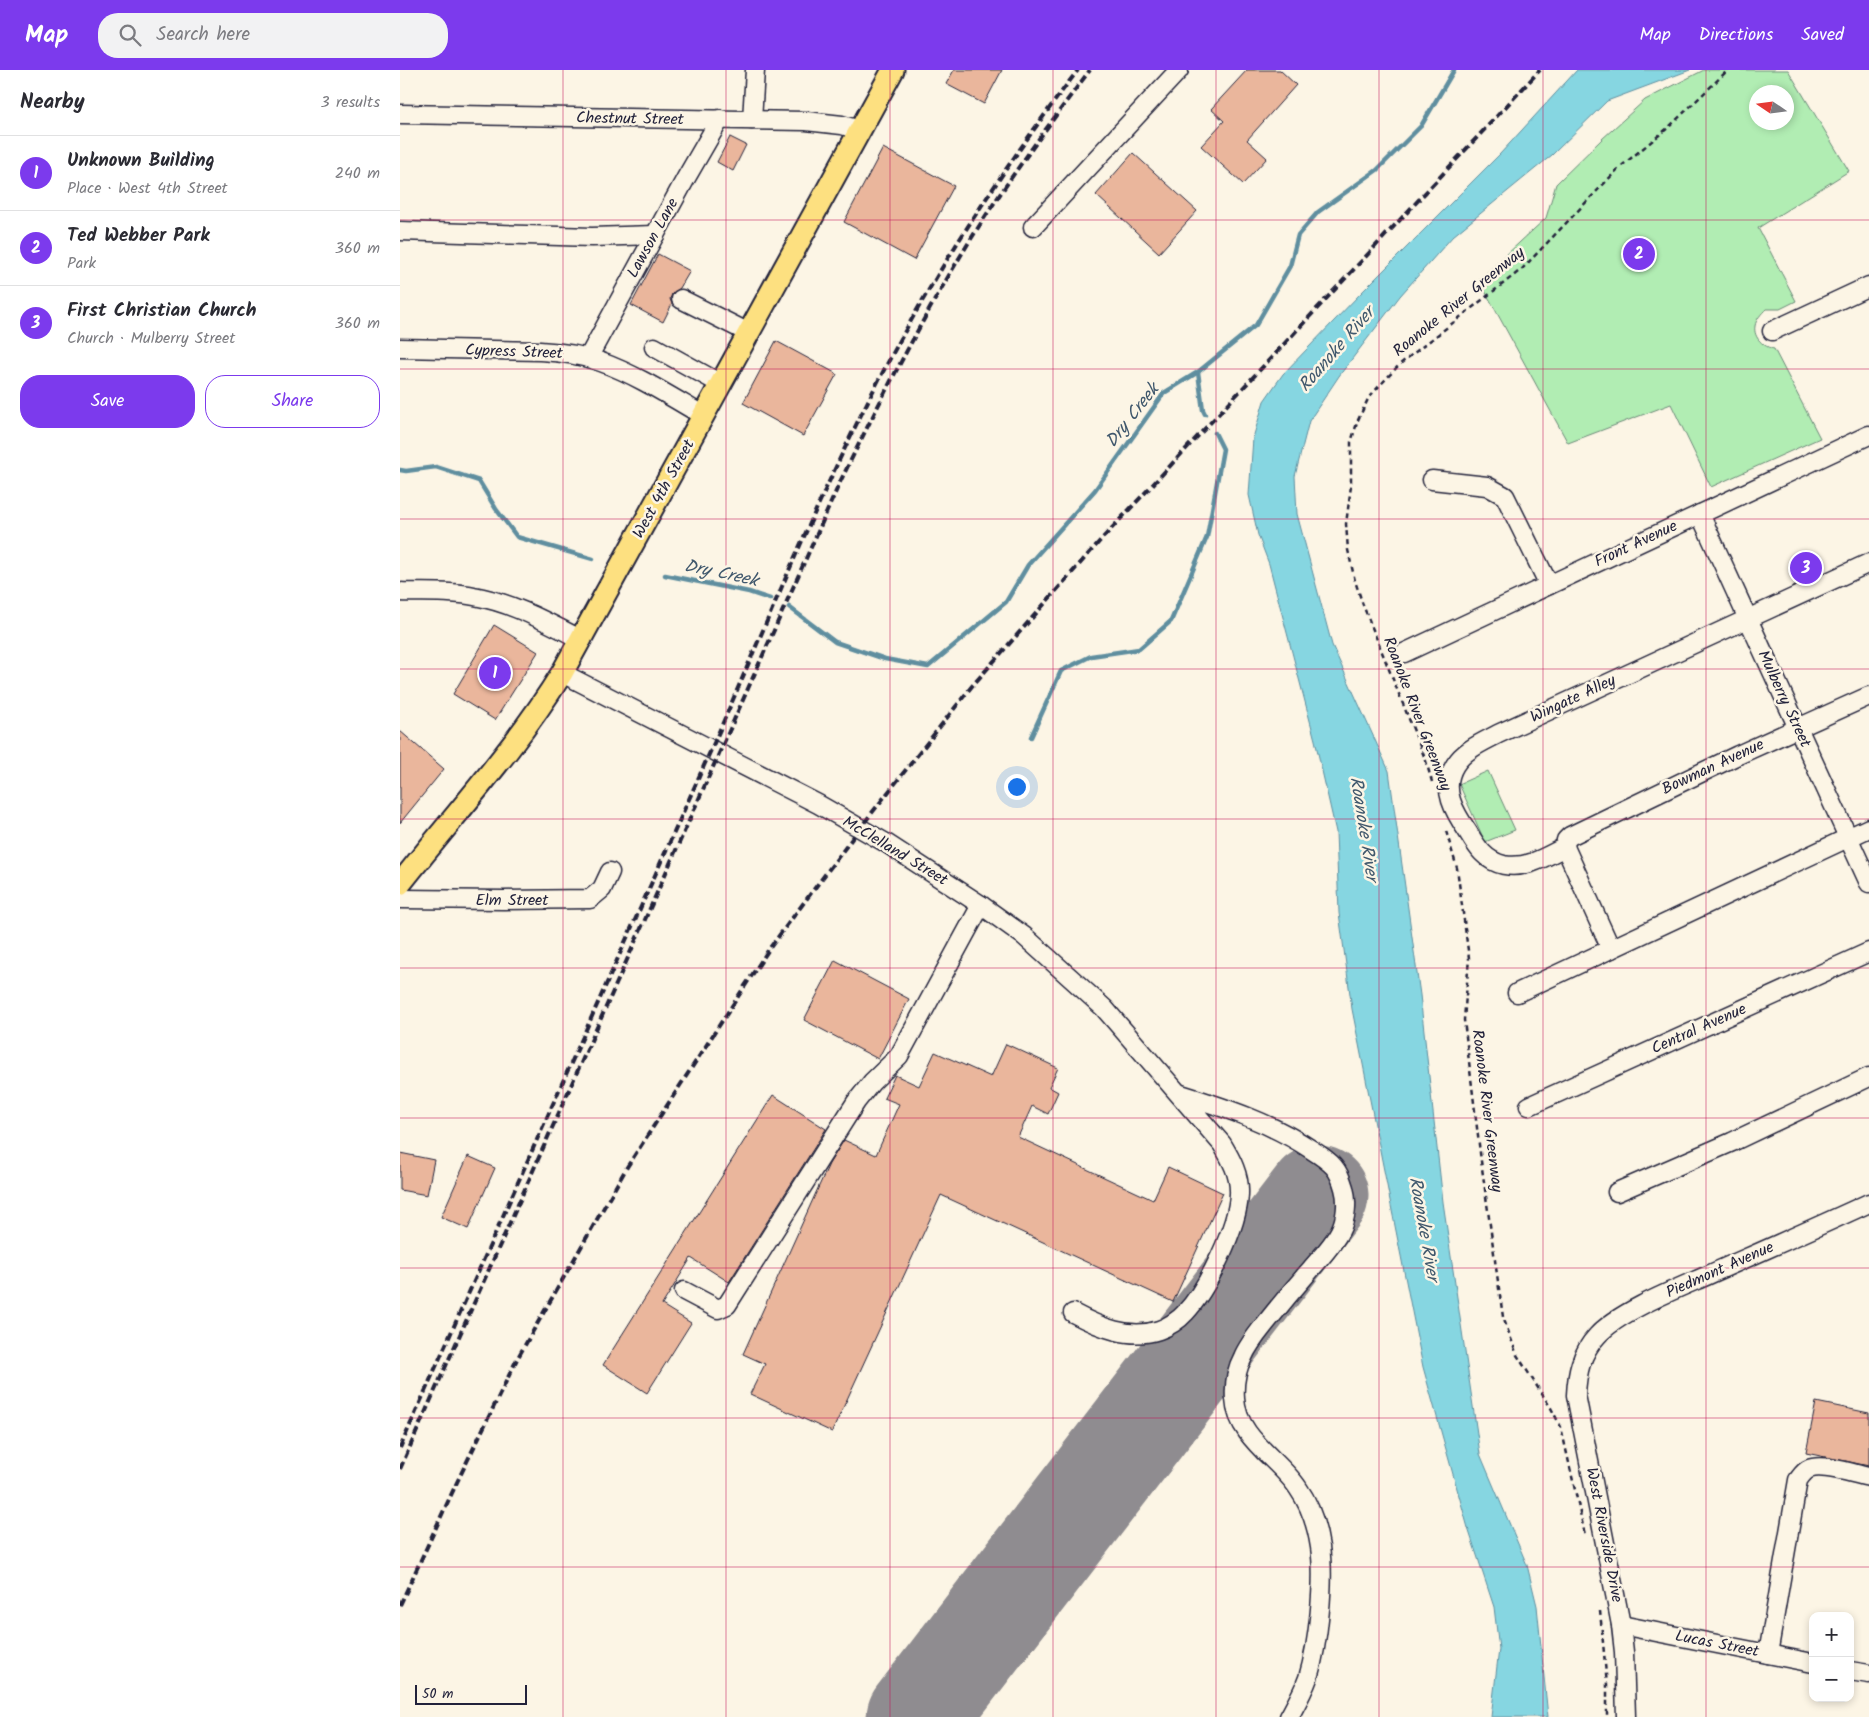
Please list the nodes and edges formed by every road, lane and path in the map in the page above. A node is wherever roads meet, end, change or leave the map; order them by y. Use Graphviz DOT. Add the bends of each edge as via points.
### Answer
graph roads {
  1 [pos="755,70"];
  2 [pos="893,70"];
  3 [pos="1179,70"];
  4 [pos="1728,70"];
  5 [pos="400,114"];
  6 [pos="720,120"];
  7 [pos="752,120"];
  8 [pos="860,130"];
  9 [pos="1033,227"];
  10 [pos="400,232"];
  11 [pos="655,235"];
  12 [pos="1869,286"];
  13 [pos="681,299"];
  14 [pos="1772,331"];
  15 [pos="749,333"];
  16 [pos="654,347"];
  17 [pos="400,348"];
  18 [pos="588,358"];
  19 [pos="721,384"];
  20 [pos="704,416"];
  21 [pos="1869,435"];
  22 [pos="1432,480"];
  23 [pos="1700,514"];
  24 [pos="1869,563"];
  25 [pos="1549,585"];
  26 [pos="400,592"];
  27 [pos="1748,619"];
  28 [pos="582,640"];
  29 [pos="1404,653"];
  30 [pos="562,673"];
  31 [pos="1869,696"];
  32 [pos="1798,728"];
  33 [pos="1433,786"];
  34 [pos="1869,828"];
  35 [pos="1446,829"];
  36 [pos="1848,838"];
  37 [pos="1565,847"];
  38 [pos="610,872"];
  39 [pos="1869,883"];
  40 [pos="400,884"];
  41 [pos="400,899"];
  42 [pos="982,904"];
  43 [pos="1611,949"];
  44 [pos="1869,952"];
  45 [pos="1517,993"];
  46 [pos="1869,1077"];
  47 [pos="1180,1094"];
  48 [pos="1529,1106"];
  49 [pos="1617,1192"];
  50 [pos="1869,1203"];
  51 [pos="684,1290"];
  52 [pos="1072,1313"];
  53 [pos="1584,1355"];
  54 [pos="1869,1477"];
  55 [pos="1586,1537"];
  56 [pos="1599,1603"];
  57 [pos="1621,1625"];
  58 [pos="1768,1654"];
  59 [pos="1809,1662"];
  60 [pos="1854,1671"];
  61 [pos="1869,1674"];
  62 [pos="1289,1717"];
  63 [pos="1607,1717"];
  64 [pos="1626,1717"];
  1 -- 7 [label="street"];
  2 -- 8 [label="main road, West 4th Street"];
  3 -- 9 [label="street"];
  4 -- 33 [label="path, Roanoke River Greenway" via="1669,127 1619,168 1522,269 1400,364 1370,397 1358,420 1351,442 1351,486 1346,524 1348,550 1363,605"];
  5 -- 6 [label="street, Chestnut Street"];
  6 -- 7 [label="street, Chestnut Street"];
  6 -- 11 [label="street, Lawson Lane"];
  7 -- 8 [label="street, Chestnut Street" via="806,121"];
  8 -- 15 [label="main road, West 4th Street"];
  10 -- 11 [label="street"];
  11 -- 18 [label="street, Lawson Lane"];
  12 -- 14 [label="street"];
  13 -- 15 [label="street"];
  15 -- 19 [label="main road, West 4th Street"];
  16 -- 19 [label="street"];
  17 -- 18 [label="street, Cypress Street" via="540,351"];
  18 -- 20 [label="street, Cypress Street" via="649,385"];
  19 -- 20 [label="main road, West 4th Street"];
  20 -- 28 [label="main road, West 4th Street"];
  21 -- 23 [label="street, Front Avenue"];
  22 -- 25 [label="street" via="1487,486 1505,496"];
  23 -- 25 [label="street, Front Avenue"];
  23 -- 27 [label="street, Mulberry Street"];
  24 -- 27 [label="street, Wingate Alley"];
  25 -- 29 [label="street, Front Avenue"];
  26 -- 28 [label="street" via="474,596 532,615"];
  27 -- 32 [label="street, Mulberry Street"];
  27 -- 37 [label="street, Wingate Alley" via="1498,734 1460,757 1453,767 1449,791 1456,814 1480,852 1490,860 1516,866 1536,862"];
  28 -- 30 [label="main road, West 4th Street"];
  30 -- 40 [label="main road, West 4th Street" via="510,749"];
  30 -- 42 [label="street, McClelland Street" via="818,804"];
  31 -- 32 [label="street, Bowman Avenue"];
  32 -- 36 [label="street, Mulberry Street"];
  32 -- 37 [label="street, Bowman Avenue" via="1570,836"];
  34 -- 36 [label="street"];
  35 -- 55 [label="path, Roanoke River Greenway" via="1457,868 1469,958 1464,1020 1504,1317 1517,1356 1561,1427"];
  36 -- 39 [label="street, Mulberry Street"];
  36 -- 43 [label="street"];
  37 -- 43 [label="street"];
  38 -- 41 [label="street, Elm Street" via="602,889 590,899"];
  42 -- 47 [label="street, McClelland Street" via="1024,936 1104,1008"];
  42 -- 51 [label="street" via="899,1056 856,1102 727,1305 718,1309"];
  43 -- 45 [label="street"];
  44 -- 48 [label="street, Central Avenue"];
  46 -- 49 [label="street"];
  47 -- 52 [label="street, McClelland Street" via="1222,1144 1237,1176 1239,1194 1227,1241 1188,1310 1160,1329 1132,1334 1108,1329"];
  47 -- 62 [label="street" via="1267,1124 1299,1141 1333,1166 1345,1190 1346,1214 1334,1242 1250,1344 1235,1384 1235,1402 1247,1432 1299,1488 1316,1526 1320,1548 1320,1611 1314,1654 1299,1701"];
  50 -- 53 [label="street, Piedmont Avenue" via="1668,1293 1618,1319 1596,1336"];
  53 -- 57 [label="street, West Riverside Drive" via="1576,1378 1576,1395"];
  54 -- 58 [label="street" via="1823,1467 1810,1468 1798,1480"];
  56 -- 63 [label="path"];
  57 -- 58 [label="street, Lucas Street"];
  57 -- 64 [label="street, West Riverside Drive"];
  58 -- 59 [label="street, Lucas Street"];
  60 -- 61 [label="street"];
}
